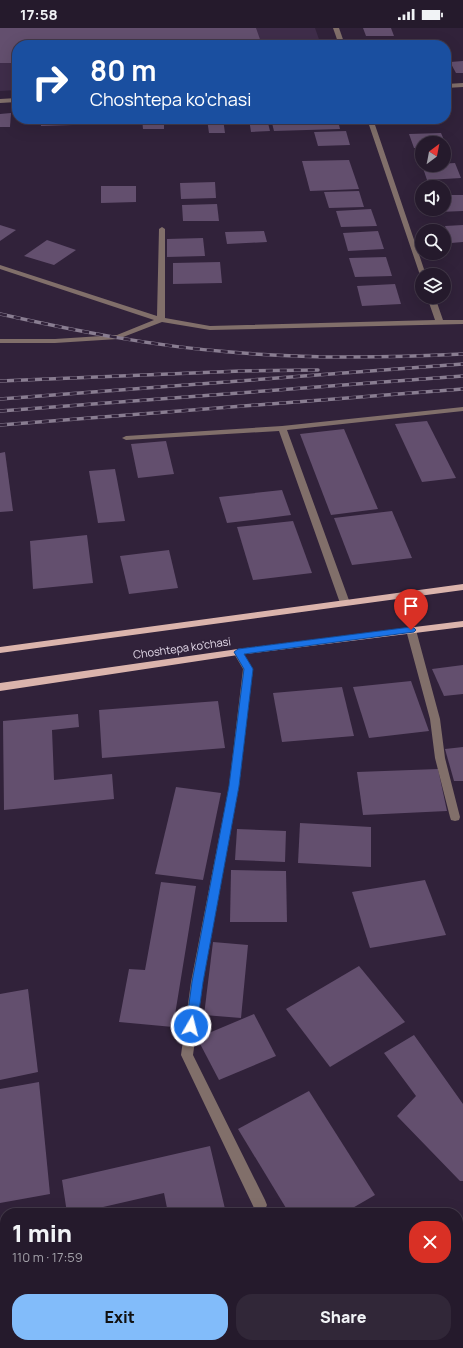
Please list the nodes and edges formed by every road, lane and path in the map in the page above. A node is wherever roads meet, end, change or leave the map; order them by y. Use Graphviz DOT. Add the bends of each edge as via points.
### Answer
graph roads {
  1 [pos="336,28"];
  2 [pos="340,40"];
  3 [pos="451,86"];
  4 [pos="463,86"];
  5 [pos="12,100"];
  6 [pos="0,101"];
  7 [pos="372,124"];
  8 [pos="162,228"];
  9 [pos="0,267"];
  10 [pos="421,268"];
  11 [pos="433,304"];
  12 [pos="160,320"];
  13 [pos="463,322"];
  14 [pos="440,323"];
  15 [pos="0,341"];
  16 [pos="463,409"];
  17 [pos="282,428"];
  18 [pos="126,438"];
  19 [pos="463,587"];
  20 [pos="345,603"];
  21 [pos="463,624"];
  22 [pos="411,630"];
  23 [pos="0,650"];
  24 [pos="238,652"];
  25 [pos="0,687"];
  26 [pos="455,817"];
  27 [pos="260,1205"];
  1 -- 2 [label="street"];
  3 -- 4 [label="street"];
  5 -- 6 [label="street"];
  7 -- 10 [label="street"];
  8 -- 12 [label="street"];
  9 -- 12 [label="street"];
  11 -- 14 [label="street"];
  12 -- 14 [label="street" via="210,328"];
  12 -- 15 [label="street" via="118,337"];
  13 -- 14 [label="street"];
  16 -- 17 [label="street"];
  17 -- 18 [label="street"];
  17 -- 20 [label="street"];
  19 -- 20 [label="main road, Choshtepa ko'chasi"];
  20 -- 23 [label="main road, Choshtepa ko'chasi"];
  21 -- 22 [label="main road, Choshtepa ko'chasi"];
  22 -- 24 [label="main road, Choshtepa ko'chasi"];
  22 -- 26 [label="street" via="434,719 440,758"];
  24 -- 25 [label="main road, Choshtepa ko'chasi"];
  24 -- 27 [label="street" via="248,669 235,779 197,982 187,1054"];
}
